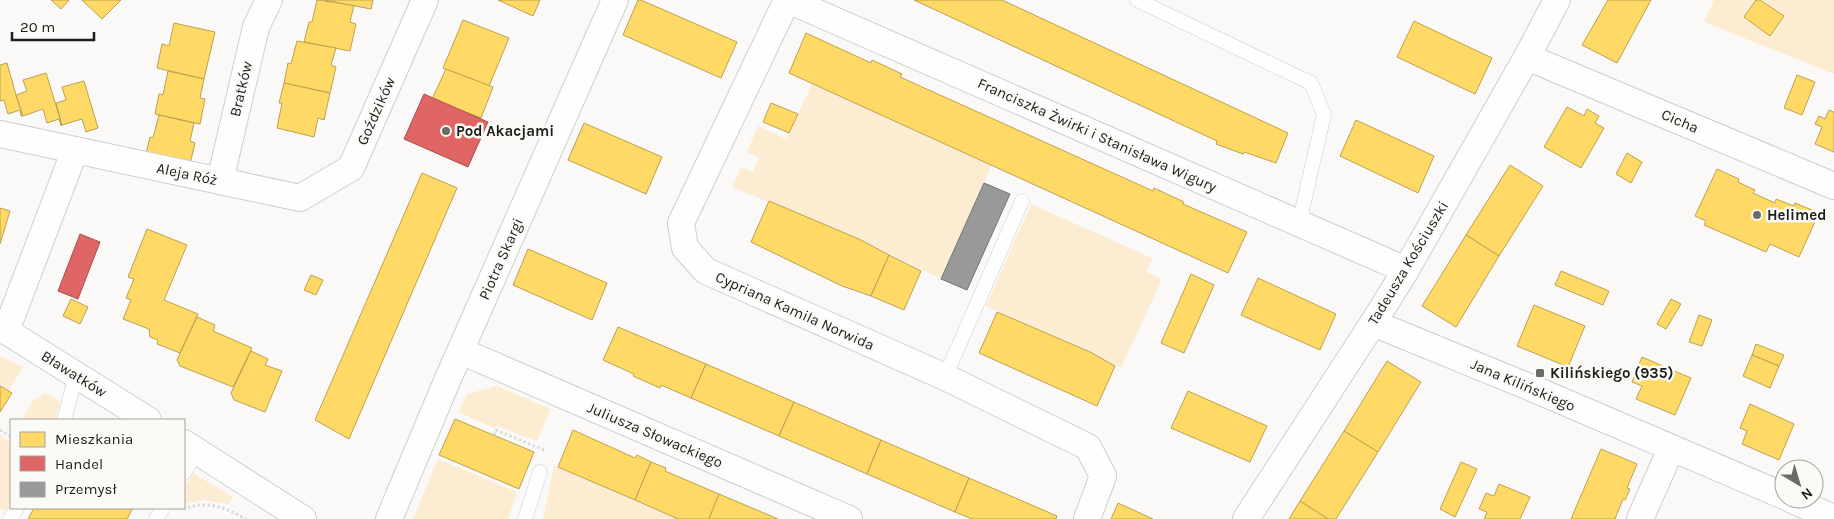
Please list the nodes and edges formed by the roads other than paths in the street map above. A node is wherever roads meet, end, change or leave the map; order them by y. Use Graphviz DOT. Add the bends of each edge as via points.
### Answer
graph roads {
  1 [pos="269,0"];
  2 [pos="425,0"];
  3 [pos="615,0"];
  4 [pos="788,0"];
  5 [pos="1137,0"];
  6 [pos="1557,0"];
  7 [pos="1527,57"];
  8 [pos="0,134"];
  9 [pos="75,150"];
  10 [pos="220,181"];
  11 [pos="1834,186"];
  12 [pos="300,198"];
  13 [pos="1022,201"];
  14 [pos="1299,223"];
  15 [pos="1406,270"];
  16 [pos="1373,323"];
  17 [pos="3,330"];
  18 [pos="461,351"];
  19 [pos="76,375"];
  20 [pos="945,377"];
  21 [pos="64,419"];
  22 [pos="146,419"];
  23 [pos="190,447"];
  24 [pos="1671,449"];
  25 [pos="185,469"];
  26 [pos="540,472"];
  27 [pos="1774,492"];
  28 [pos="1813,509"];
  29 [pos="1834,518"];
  30 [pos="303,519"];
  31 [pos="389,519"];
  32 [pos="525,519"];
  33 [pos="849,519"];
  34 [pos="1086,519"];
  35 [pos="1246,519"];
  36 [pos="1640,519"];
  1 -- 10 [label="street, Bratków" via="256,27"];
  2 -- 12 [label="street, Goździków" via="351,168"];
  3 -- 18 [label="street, Piotra Skargi"];
  4 -- 14 [label="street, Franciszka Żwirki i Stanisława Wigury"];
  4 -- 20 [label="street, Cypriana Kamila Norwida" via="681,223 685,248 706,271"];
  5 -- 14 [label="lane" via="1311,83 1324,115"];
  6 -- 7 [label="street, Tadeusza Kościuszki"];
  7 -- 11 [label="street, Cicha"];
  7 -- 15 [label="street, Tadeusza Kościuszki"];
  8 -- 9 [label="street, Aleja Róż"];
  9 -- 10 [label="street, Aleja Róż"];
  9 -- 17 [label="street"];
  10 -- 12 [label="street, Aleja Róż"];
  13 -- 20 [label="lane"];
  14 -- 15 [label="street, Franciszka Żwirki i Stanisława Wigury"];
  15 -- 16 [label="street, Tadeusza Kościuszki"];
  16 -- 24 [label="street, Jana Kilińskiego"];
  16 -- 35 [label="street, Tadeusza Kościuszki"];
  17 -- 19 [label="street, Bławatków"];
  18 -- 31 [label="street, Piotra Skargi"];
  18 -- 33 [label="street, Juliusza Słowackiego"];
  19 -- 21 [label="lane"];
  19 -- 22 [label="street, Bławatków"];
  20 -- 34 [label="street, Cypriana Kamila Norwida" via="1088,447 1103,476"];
  23 -- 25 [label="lane"];
  23 -- 30 [label="street"];
  24 -- 27 [label="street, Jana Kilińskiego"];
  24 -- 36 [label="street"];
  26 -- 32 [label="lane"];
  28 -- 29 [label="street"];
}
